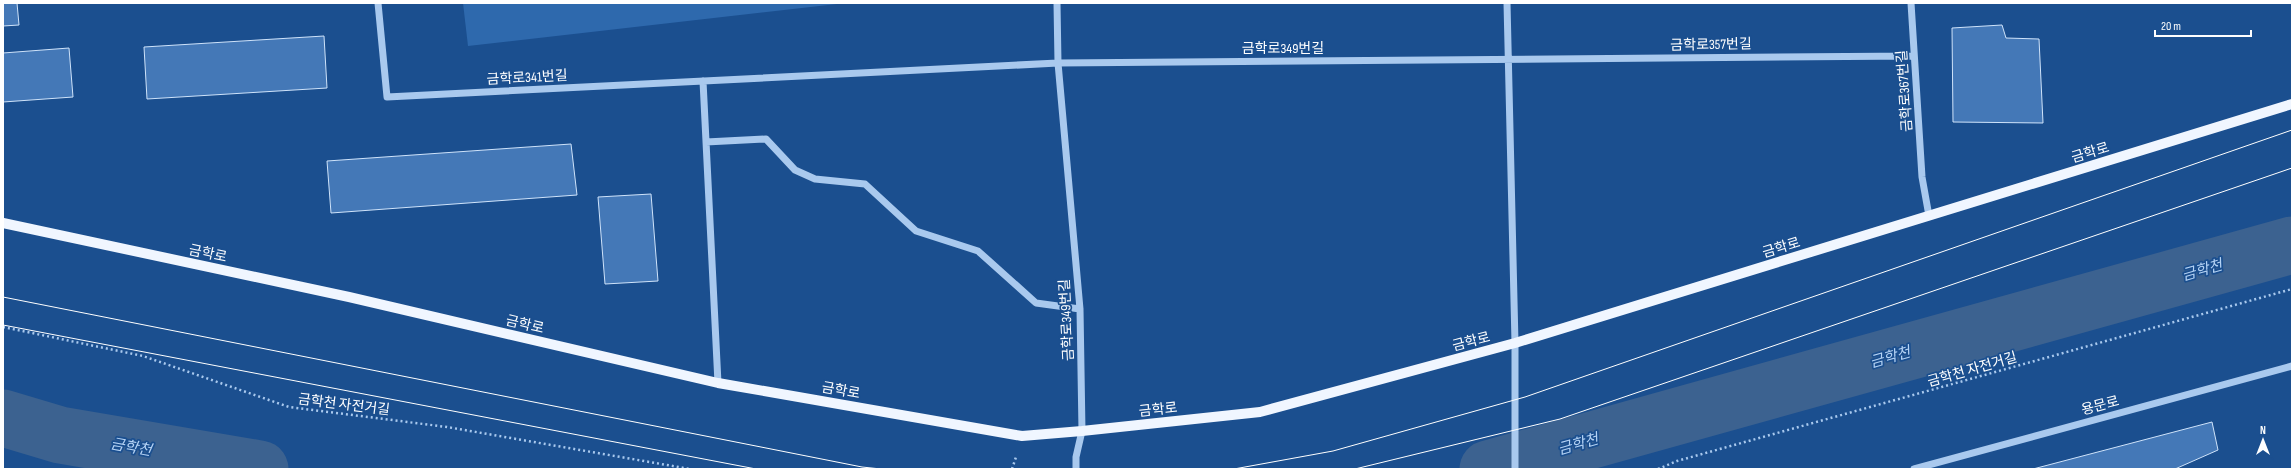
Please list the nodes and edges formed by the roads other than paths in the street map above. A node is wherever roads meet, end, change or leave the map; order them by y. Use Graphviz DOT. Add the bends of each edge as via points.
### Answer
graph roads {
  1 [pos="378,3"];
  2 [pos="1057,3"];
  3 [pos="1507,3"];
  4 [pos="1911,3"];
  5 [pos="1914,56"];
  6 [pos="1508,59"];
  7 [pos="1058,63"];
  8 [pos="702,81"];
  9 [pos="2292,104"];
  10 [pos="706,142"];
  11 [pos="1929,216"];
  12 [pos="3,223"];
  13 [pos="1080,309"];
  14 [pos="1516,343"];
  15 [pos="2292,366"];
  16 [pos="718,383"];
  17 [pos="1082,431"];
  18 [pos="1076,469"];
  19 [pos="1515,469"];
  20 [pos="1914,469"];
  1 -- 8 [label="street, 금학로341번길" via="387,98"];
  2 -- 7 [label="street, 금학로349번길"];
  3 -- 6 [label="street"];
  4 -- 5 [label="street, 금학로367번길"];
  5 -- 6 [label="street, 금학로357번길"];
  5 -- 11 [label="street, 금학로367번길" via="1922,177"];
  6 -- 7 [label="street, 금학로349번길"];
  6 -- 14 [label="street"];
  7 -- 8 [label="street"];
  7 -- 13 [label="street, 금학로349번길"];
  8 -- 10 [label="street"];
  9 -- 11 [label="main road, 금학로"];
  10 -- 13 [label="street" via="766,139 795,170 814,179 865,184 916,231 978,251 1036,303"];
  10 -- 16 [label="street"];
  11 -- 14 [label="main road, 금학로"];
  12 -- 16 [label="main road, 금학로" via="349,297"];
  13 -- 17 [label="street, 금학로349번길"];
  14 -- 17 [label="main road, 금학로" via="1260,412"];
  14 -- 19 [label="street"];
  15 -- 20 [label="street, 용문로"];
  16 -- 17 [label="main road, 금학로" via="1022,436"];
  17 -- 18 [label="street, 금학로349번길"];
}
